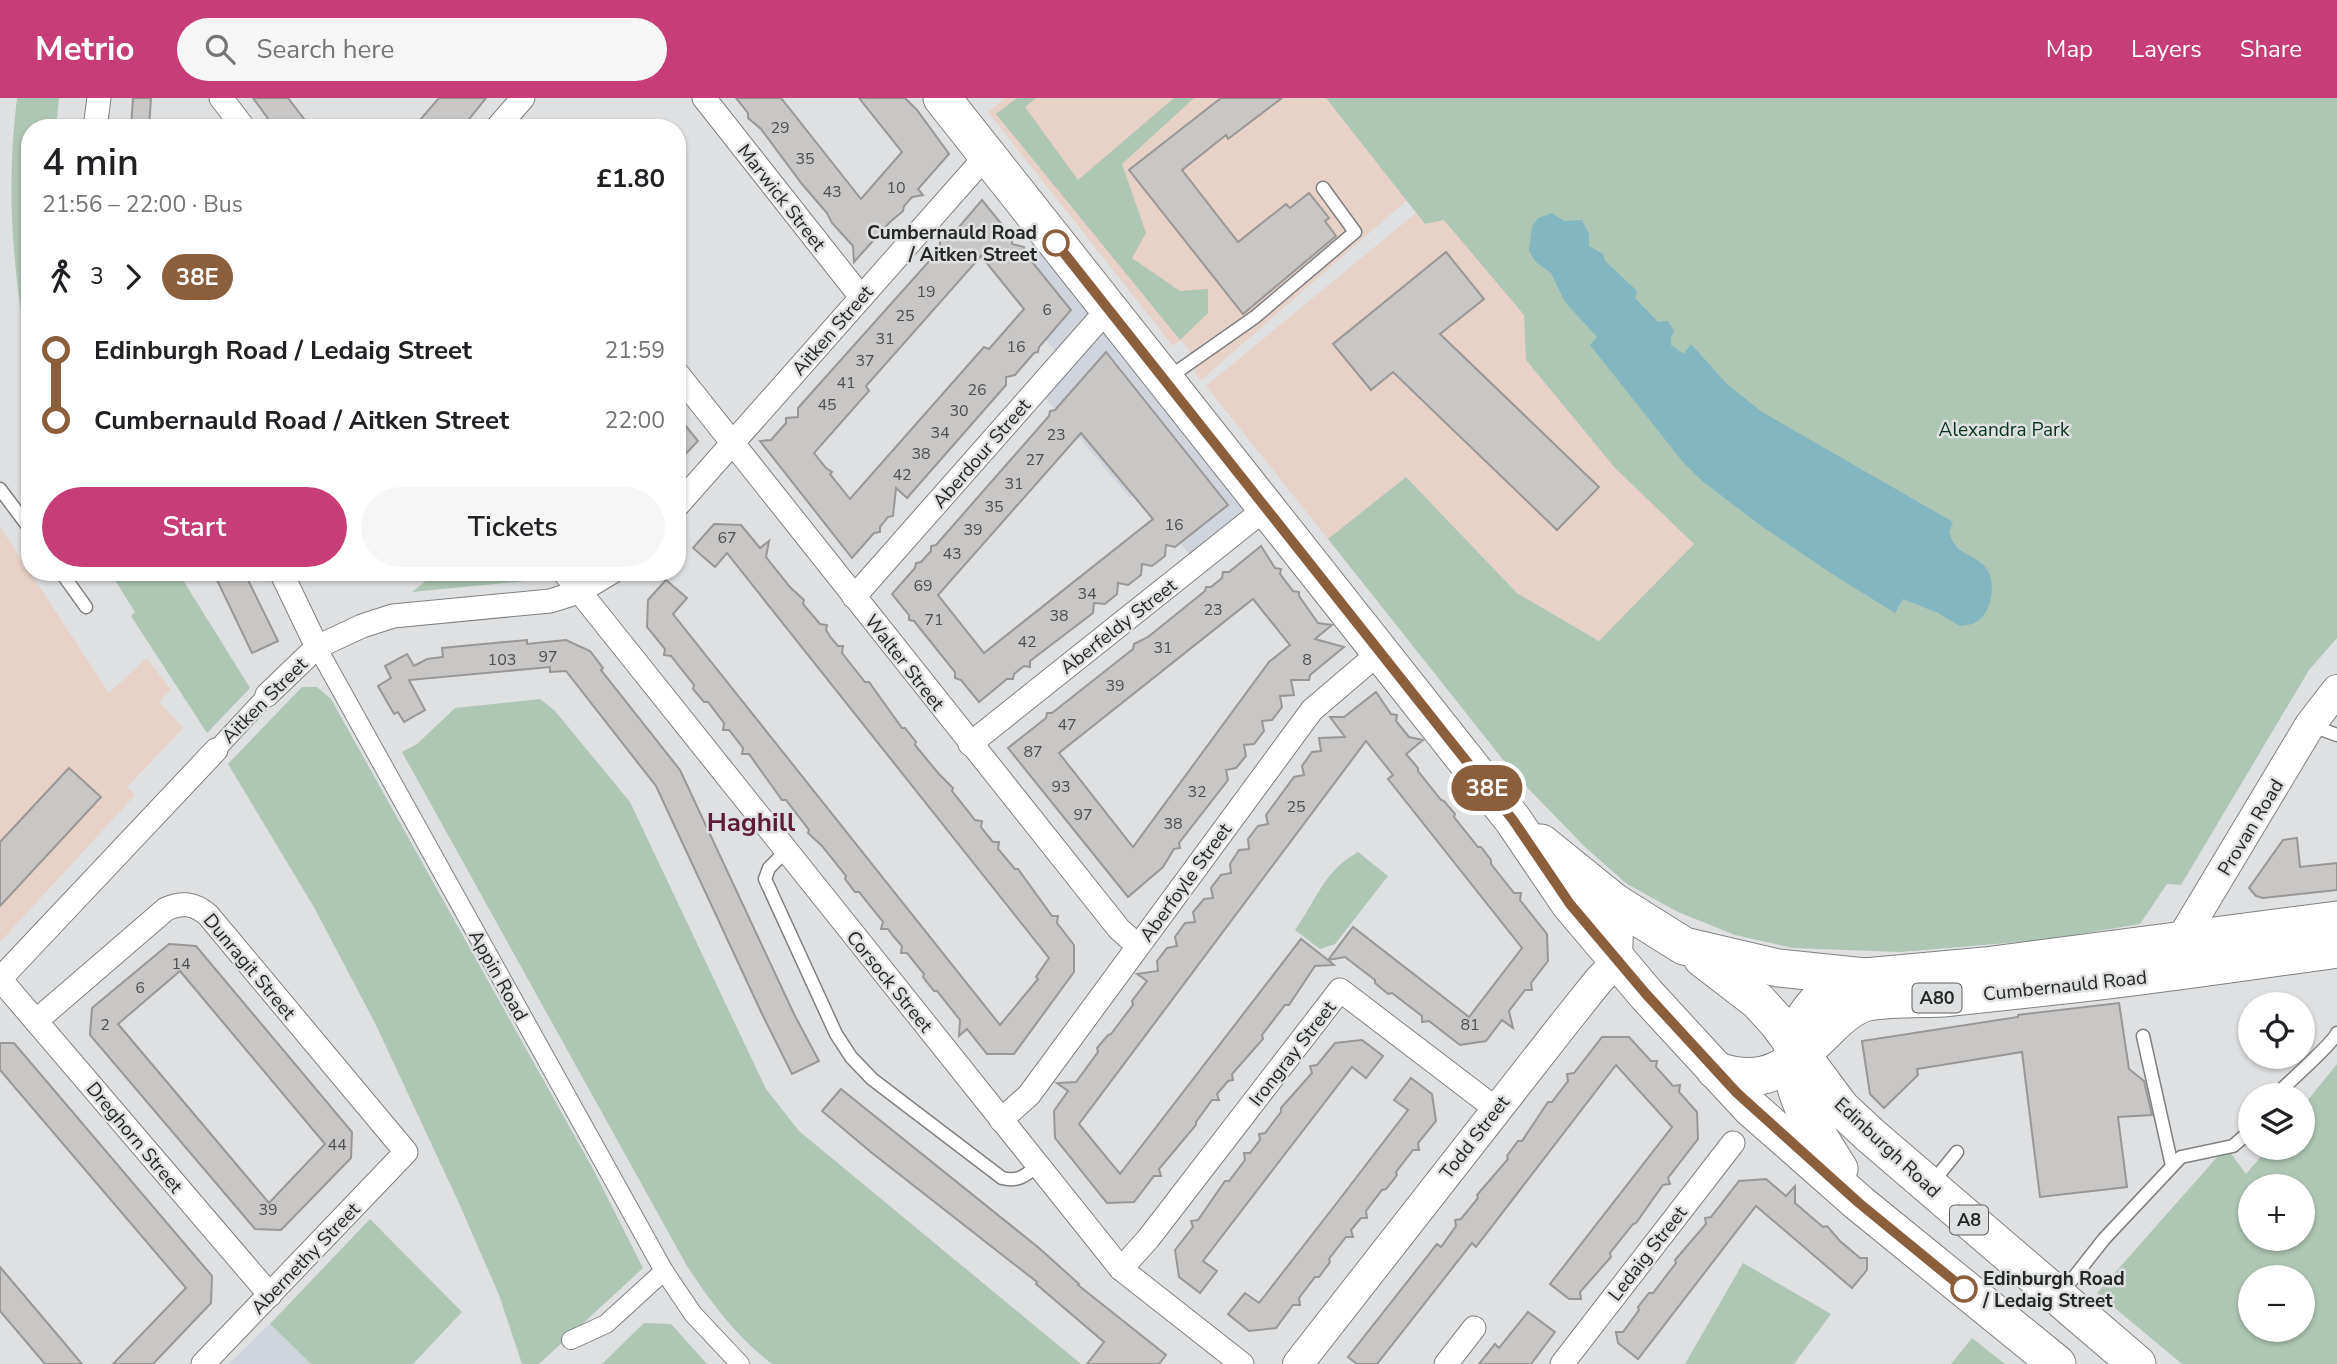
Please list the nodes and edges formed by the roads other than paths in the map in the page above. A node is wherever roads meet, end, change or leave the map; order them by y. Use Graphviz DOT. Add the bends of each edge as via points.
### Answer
graph roads {
  1 [pos="99,98"];
  2 [pos="221,98"];
  3 [pos="523,98"];
  4 [pos="704,98"];
  5 [pos="943,98"];
  6 [pos="96,119"];
  7 [pos="237,119"];
  8 [pos="505,119"];
  9 [pos="987,155"];
  10 [pos="1323,188"];
  11 [pos="861,297"];
  12 [pos="1108,309"];
  13 [pos="1165,380"];
  14 [pos="686,384"];
  15 [pos="733,444"];
  16 [pos="0,489"];
  17 [pos="686,496"];
  18 [pos="1266,508"];
  19 [pos="21,517"];
  20 [pos="67,581"];
  21 [pos="285,581"];
  22 [pos="571,581"];
  23 [pos="597,581"];
  24 [pos="579,592"];
  25 [pos="854,597"];
  26 [pos="86,607"];
  27 [pos="317,647"];
  28 [pos="1380,652"];
  29 [pos="2337,690"];
  30 [pos="267,695"];
  31 [pos="2323,730"];
  32 [pos="970,744"];
  33 [pos="216,750"];
  34 [pos="1513,820"];
  35 [pos="786,850"];
  36 [pos="1614,902"];
  37 [pos="2337,920"];
  38 [pos="1138,946"];
  39 [pos="1684,946"];
  40 [pos="2337,949"];
  41 [pos="2183,956"];
  42 [pos="1618,962"];
  43 [pos="1865,977"];
  44 [pos="0,979"];
  45 [pos="36,1021"];
  46 [pos="2337,1033"];
  47 [pos="2143,1036"];
  48 [pos="1795,1054"];
  49 [pos="1715,1070"];
  50 [pos="2288,1083"];
  51 [pos="1496,1109"];
  52 [pos="1001,1120"];
  53 [pos="2238,1142"];
  54 [pos="1733,1143"];
  55 [pos="406,1152"];
  56 [pos="1957,1152"];
  57 [pos="1038,1166"];
  58 [pos="2172,1166"];
  59 [pos="1930,1186"];
  60 [pos="1859,1203"];
  61 [pos="1121,1269"];
  62 [pos="664,1271"];
  63 [pos="270,1295"];
  64 [pos="2059,1297"];
  65 [pos="1474,1328"];
  66 [pos="571,1340"];
  67 [pos="203,1364"];
  68 [pos="740,1364"];
  69 [pos="1242,1364"];
  70 [pos="1298,1364"];
  71 [pos="1446,1364"];
  72 [pos="1562,1364"];
  73 [pos="2056,1364"];
  74 [pos="2137,1364"];
  1 -- 6 [label="street"];
  2 -- 7 [label="street"];
  3 -- 8 [label="street"];
  4 -- 11 [label="street, Marwick Street"];
  5 -- 9 [label="main road, A8"];
  9 -- 11 [label="street, Aitken Street"];
  9 -- 12 [label="main road, A8"];
  10 -- 13 [label="lane" via="1355,232 1255,317"];
  11 -- 15 [label="street, Aitken Street"];
  12 -- 13 [label="main road, A8"];
  12 -- 25 [label="street, Aberdour Street"];
  13 -- 18 [label="main road, A8"];
  14 -- 15 [label="street, Walter Street"];
  15 -- 17 [label="street, Aitken Street"];
  15 -- 25 [label="street, Walter Street"];
  16 -- 19 [label="lane"];
  18 -- 28 [label="main road, A8"];
  18 -- 32 [label="street, Aberfeldy Street"];
  20 -- 26 [label="lane"];
  21 -- 27 [label="street, Appin Road"];
  22 -- 24 [label="street, Corsock Street"];
  23 -- 24 [label="street, Aitken Street"];
  24 -- 27 [label="street, Aitken Street" via="550,601 393,616"];
  24 -- 35 [label="street, Corsock Street"];
  25 -- 32 [label="street, Walter Street"];
  27 -- 30 [label="street, Aitken Street"];
  27 -- 62 [label="street, Appin Road"];
  28 -- 34 [label="main road, A8"];
  28 -- 38 [label="street, Aberfoyle Street" via="1312,710"];
  29 -- 31 [label="street, Provan Road"];
  30 -- 33 [label="street, Aitken Street"];
  31 -- 41 [label="street, Provan Road"];
  32 -- 38 [label="street, Walter Street" via="1119,929"];
  33 -- 44 [label="street, Aitken Street"];
  34 -- 36 [label="main road, A8"];
  34 -- 42 [label="main road, A8" via="1570,904"];
  35 -- 52 [label="street, Corsock Street"];
  35 -- 57 [label="lane" via="765,879 836,1034 851,1057 1002,1178 1024,1178"];
  36 -- 39 [label="main road, A8"];
  36 -- 42 [label="street"];
  37 -- 41 [label="main road, Cumbernauld Road / A80"];
  38 -- 52 [label="street, Aberfoyle Street" via="1029,1095"];
  39 -- 42 [label="main road"];
  39 -- 43 [label="main road, A80" via="1778,968"];
  39 -- 48 [label="main road, Edinburgh Road / A8" via="1751,995 1777,1022"];
  40 -- 41 [label="main road, Cumbernauld Road / A80"];
  41 -- 43 [label="main road, Cumbernauld Road / A80"];
  41 -- 48 [label="main road, Cumbernauld Road / A80" via="1946,997 1868,1002 1839,1018"];
  42 -- 49 [label="main road, A8"];
  42 -- 51 [label="street, Todd Street"];
  43 -- 48 [label="main road, A80" via="1822,997 1807,1014"];
  44 -- 45 [label="street, Dreghorn Street"];
  45 -- 55 [label="street, Dunragit Street" via="166,909 176,904 199,907"];
  45 -- 63 [label="street, Dreghorn Street"];
  46 -- 50 [label="lane"];
  47 -- 58 [label="lane"];
  48 -- 49 [label="main road, Cumbernauld Road / A80" via="1776,1072 1759,1076"];
  48 -- 59 [label="main road, Edinburgh Road / A8" via="1841,1108"];
  48 -- 60 [label="main road" via="1797,1091 1811,1125"];
  49 -- 60 [label="main road, A8"];
  51 -- 61 [label="street, Irongray Street" via="1340,990"];
  51 -- 70 [label="street, Todd Street"];
  52 -- 57 [label="street, Corsock Street"];
  53 -- 58 [label="lane" via="2181,1157"];
  54 -- 72 [label="street, Ledaig Street"];
  55 -- 63 [label="street, Abernethy Street"];
  56 -- 59 [label="lane"];
  57 -- 61 [label="street, Corsock Street"];
  58 -- 64 [label="lane"];
  59 -- 64 [label="main road, Edinburgh Road / A8"];
  60 -- 73 [label="main road, A8"];
  61 -- 69 [label="street, Corsock Street"];
  62 -- 66 [label="street" via="606,1324"];
  62 -- 68 [label="street, Appin Road" via="693,1314"];
  63 -- 67 [label="street, Abernethy Street"];
  64 -- 74 [label="main road, Edinburgh Road / A8"];
  65 -- 71 [label="street"];
}
